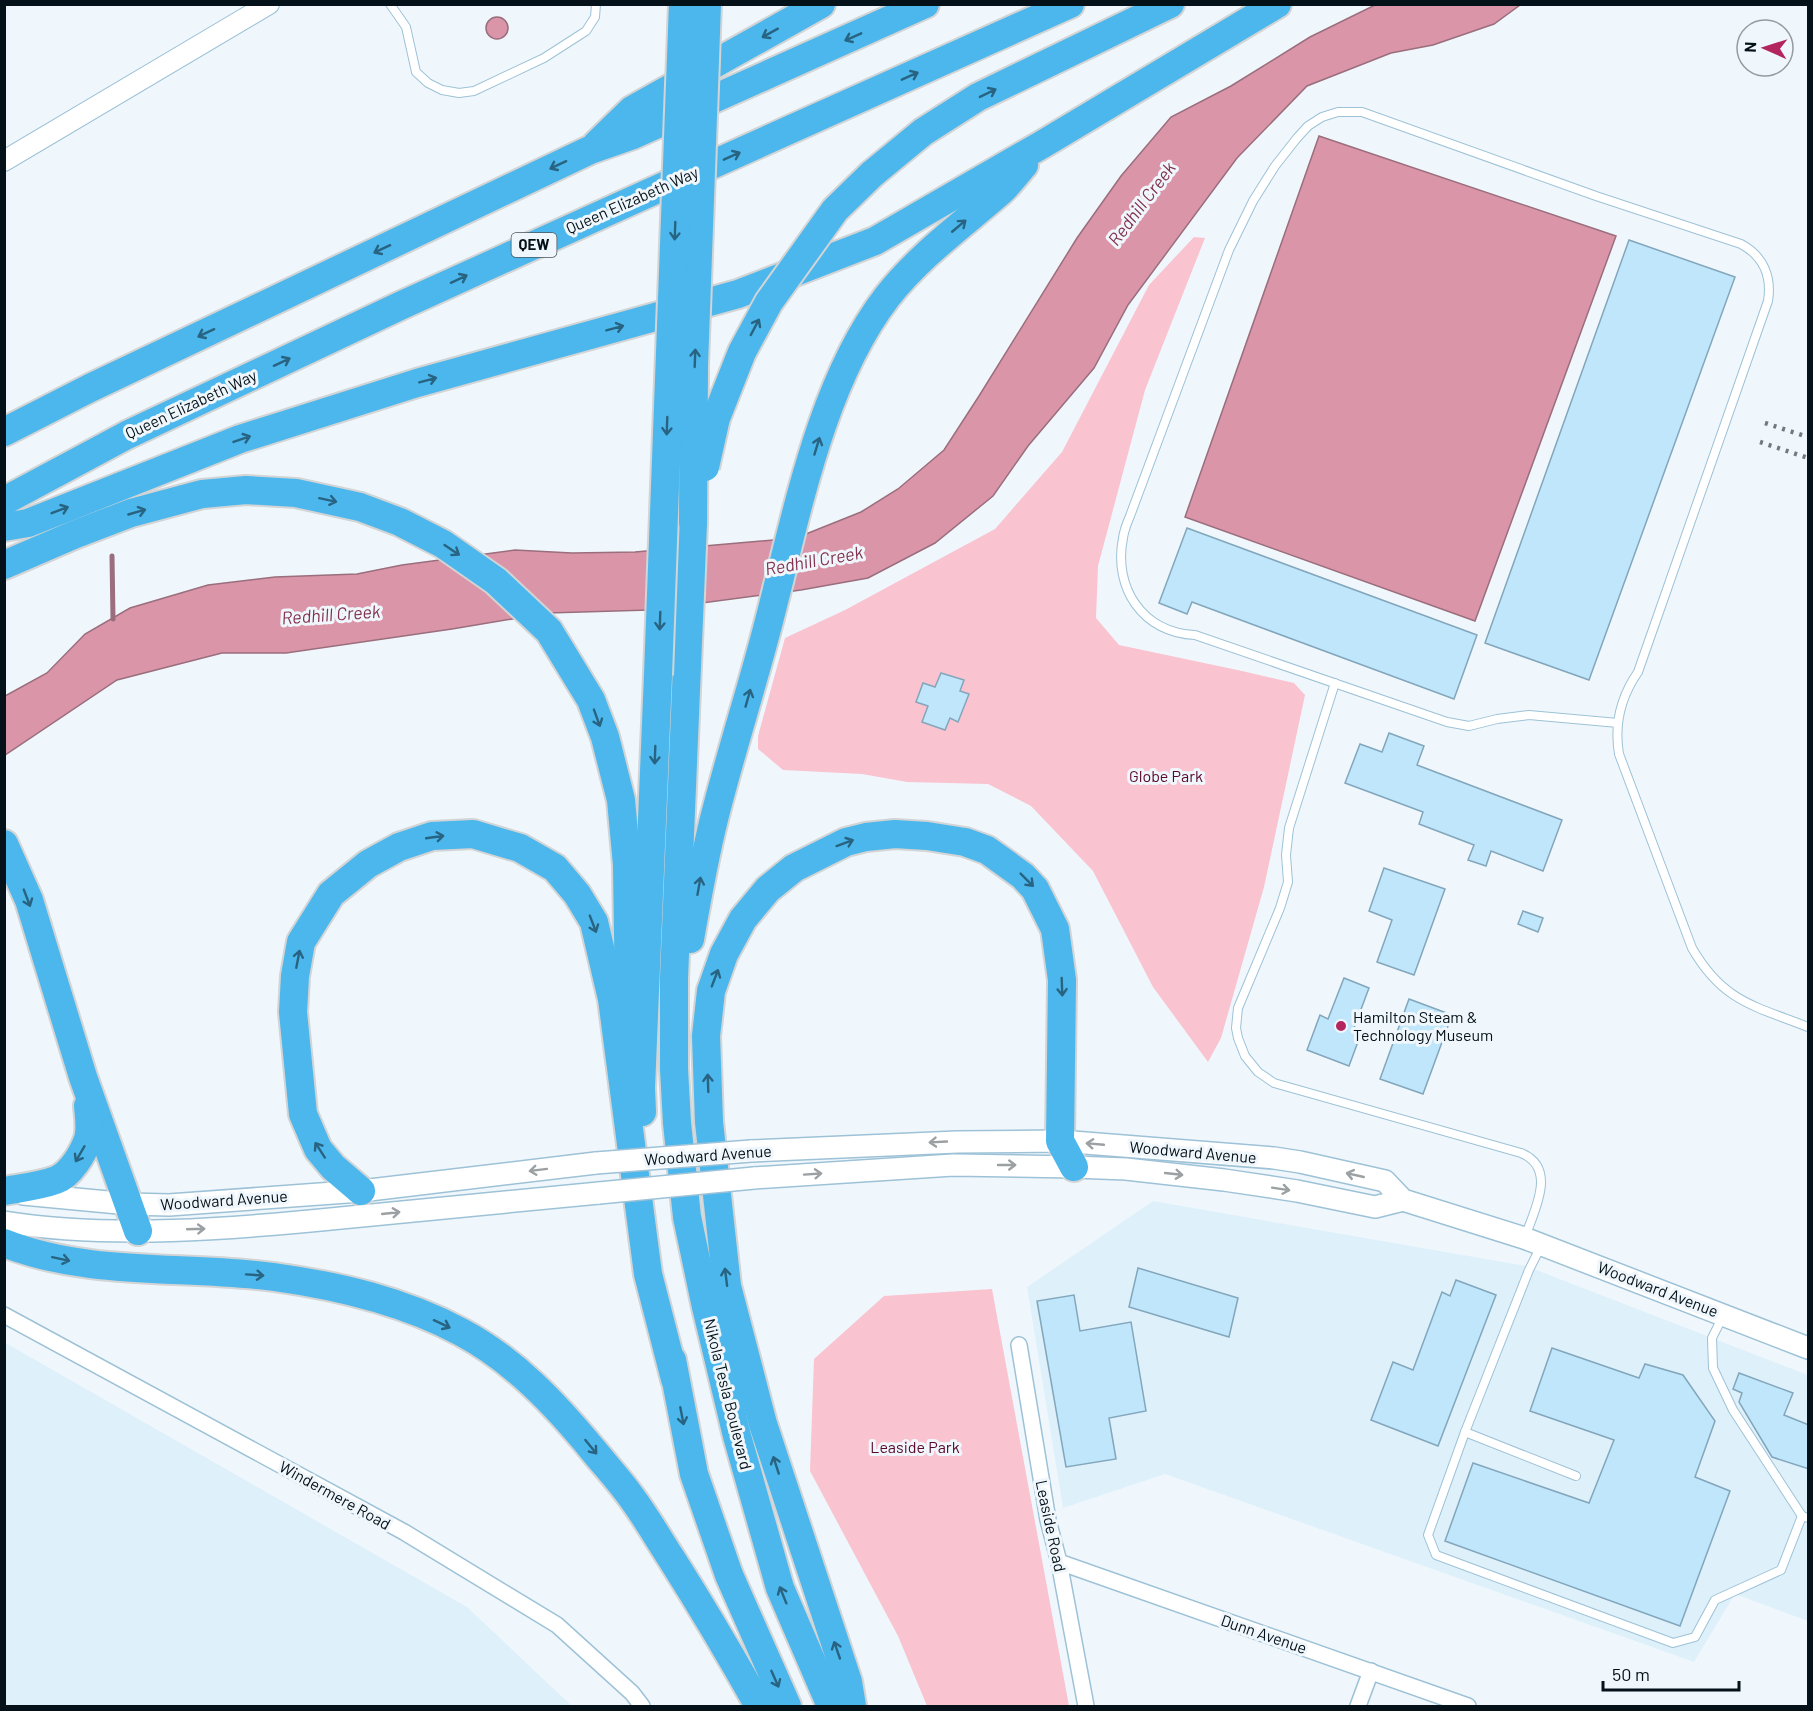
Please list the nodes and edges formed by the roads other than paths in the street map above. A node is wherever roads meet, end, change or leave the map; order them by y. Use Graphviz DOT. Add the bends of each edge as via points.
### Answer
graph roads {
  1 [pos="268,4"];
  2 [pos="390,4"];
  3 [pos="596,4"];
  4 [pos="683,4"];
  5 [pos="707,4"];
  6 [pos="821,4"];
  7 [pos="925,4"];
  8 [pos="1070,4"];
  9 [pos="1170,4"];
  10 [pos="1277,4"];
  11 [pos="1043,144"];
  12 [pos="590,150"];
  13 [pos="4,161"];
  14 [pos="4,432"];
  15 [pos="4,501"];
  16 [pos="693,522"];
  17 [pos="4,527"];
  18 [pos="4,565"];
  19 [pos="1335,683"];
  20 [pos="1617,723"];
  21 [pos="4,844"];
  22 [pos="1809,1027"];
  23 [pos="674,1069"];
  24 [pos="83,1077"];
  25 [pos="641,1088"];
  26 [pos="1060,1142"];
  27 [pos="1074,1167"];
  28 [pos="361,1191"];
  29 [pos="4,1192"];
  30 [pos="1403,1200"];
  31 [pos="129,1204"];
  32 [pos="4,1221"];
  33 [pos="138,1231"];
  34 [pos="1533,1241"];
  35 [pos="4,1243"];
  36 [pos="4,1315"];
  37 [pos="1724,1315"];
  38 [pos="1019,1345"];
  39 [pos="1809,1348"];
  40 [pos="675,1379"];
  41 [pos="1465,1432"];
  42 [pos="1576,1476"];
  43 [pos="1805,1517"];
  44 [pos="1059,1562"];
  45 [pos="1371,1671"];
  46 [pos="642,1707"];
  47 [pos="759,1707"];
  48 [pos="788,1707"];
  49 [pos="831,1707"];
  50 [pos="852,1707"];
  51 [pos="1086,1707"];
  52 [pos="1358,1707"];
  53 [pos="1468,1707"];
  1 -- 13 [label="street"];
  2 -- 3 [label="lane" via="406,27 416,72 442,90 459,93 474,92 544,58 586,31 595,17"];
  4 -- 25 [label="highway, one-way, bridge"];
  16 -- 5 [label="highway, one-way, bridge" via="694,365"];
  6 -- 12 [label="highway, one-way" via="632,110"];
  7 -- 12 [label="highway, one-way" via="633,135"];
  15 -- 8 [label="highway, Queen Elizabeth Way / QEW, one-way" via="126,435 402,305"];
  16 -- 9 [label="highway, one-way, bridge" via="717,418 742,352 769,302 836,210 923,132 978,97"];
  10 -- 11 [label="highway"];
  17 -- 11 [label="highway, one-way" via="28,522 240,439 417,383 738,294 875,241"];
  23 -- 11 [label="highway, one-way" via="686,963 714,818 823,424 854,348 888,296 932,248 1002,190"];
  12 -- 14 [label="highway, one-way"];
  16 -- 23 [label="highway" via="674,978"];
  18 -- 25 [label="highway, one-way" via="131,513 202,494 246,490 296,493 360,507 443,544 496,581 549,632 591,700 604,737 621,800 627,865 629,998"];
  19 -- 20 [label="lane" via="1469,726 1529,716"];
  19 -- 20 [label="lane" via="1154,623 1127,590 1122,569 1123,539 1130,516 1224,263 1249,207 1267,178 1314,121 1329,114 1354,111 1734,241 1754,252 1767,271 1768,301"];
  19 -- 34 [label="lane" via="1289,828 1288,882 1238,1008 1236,1028 1241,1047 1251,1065 1274,1083 1529,1157 1539,1168 1542,1183"];
  20 -- 22 [label="lane" via="1619,754 1692,948 1702,964 1719,984 1742,1000"];
  21 -- 24 [label="highway, one-way" via="28,900"];
  49 -- 23 [label="highway, Nikola Tesla Boulevard, one-way" via="780,1588 737,1436 687,1217"];
  24 -- 29 [label="highway, one-way" via="90,1120 88,1139 71,1169 45,1184"];
  24 -- 31 [label="highway"];
  25 -- 40 [label="highway" via="645,1172"];
  26 -- 27 [label="highway"];
  26 -- 28 [label="main road, Woodward Avenue, one-way, bridge" via="751,1151 596,1163"];
  30 -- 26 [label="main road, Woodward Avenue, one-way" via="1385,1181 1300,1162"];
  50 -- 26 [label="highway, one-way" via="848,1682 763,1424 728,1286 709,1122 706,1036 711,991 724,954 743,919 768,889 794,868 866,837 895,834 949,838 987,850 1005,862 1035,889 1055,929 1062,980"];
  27 -- 30 [label="main road, Woodward Avenue, one-way" via="1224,1179 1375,1207"];
  33 -- 27 [label="main road, Woodward Avenue, one-way, bridge" via="248,1227 754,1178 953,1165"];
  28 -- 31 [label="main road, Woodward Avenue" via="168,1205"];
  28 -- 40 [label="highway, one-way" via="318,1149 303,1114 293,1012 301,942 331,894 368,864 399,847 432,836 473,834 520,848 555,868 594,922 612,999 648,1274"];
  29 -- 31 [label="main road, Woodward Avenue"];
  30 -- 34 [label="main road, Woodward Avenue"];
  31 -- 33 [label="highway"];
  32 -- 33 [label="main road, Woodward Avenue" via="36,1227"];
  34 -- 37 [label="main road, Woodward Avenue"];
  34 -- 41 [label="lane" via="1529,1270"];
  35 -- 47 [label="highway, one-way" via="78,1263 270,1276 317,1283 409,1309 461,1332 520,1374 560,1410 632,1498 720,1637"];
  36 -- 46 [label="street, Windermere Road" via="404,1532 557,1625 632,1693"];
  37 -- 39 [label="main road, Woodward Avenue"];
  37 -- 43 [label="lane" via="1712,1338 1713,1368 1733,1410"];
  38 -- 44 [label="street, Leaside Road" via="1048,1520"];
  40 -- 48 [label="highway, one-way" via="694,1474 729,1575"];
  41 -- 42 [label="lane"];
  41 -- 43 [label="lane" via="1428,1535 1436,1555 1673,1643 1695,1637 1715,1600 1781,1570"];
  44 -- 45 [label="street, Dunn Avenue"];
  44 -- 51 [label="street, Leaside Road"];
  45 -- 52 [label="street"];
  45 -- 53 [label="street, Dunn Avenue"];
}
